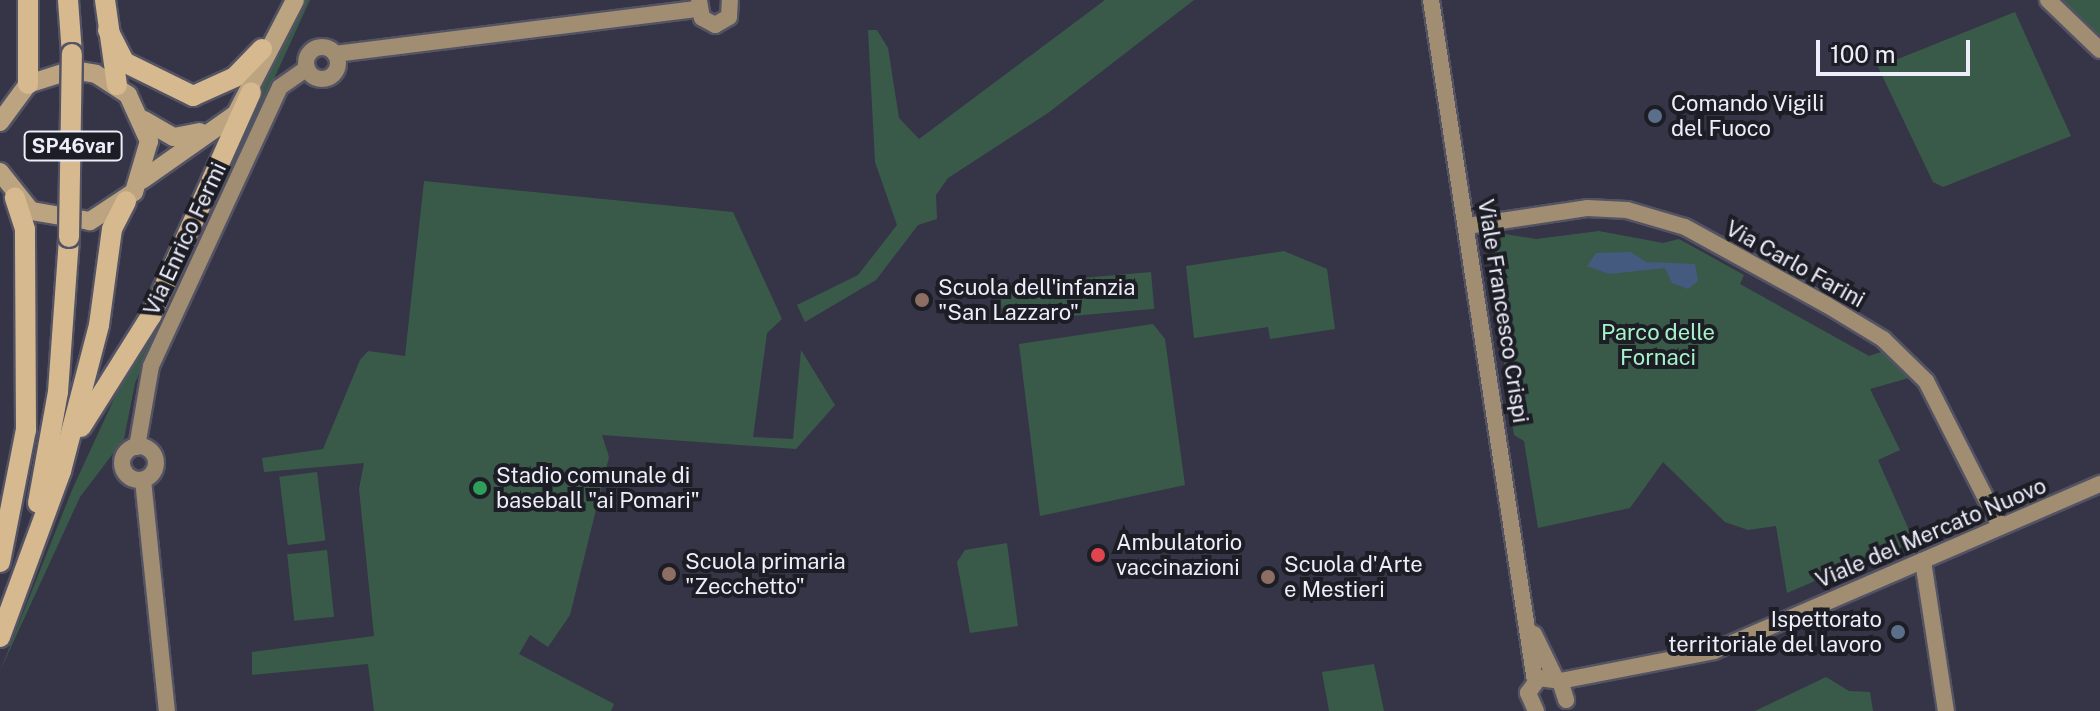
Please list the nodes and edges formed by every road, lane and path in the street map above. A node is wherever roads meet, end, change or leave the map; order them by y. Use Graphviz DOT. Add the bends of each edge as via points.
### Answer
graph roads {
  1 [pos="28,0"];
  2 [pos="68,0"];
  3 [pos="105,0"];
  4 [pos="283,0"];
  5 [pos="295,0"];
  6 [pos="730,0"];
  7 [pos="1431,0"];
  8 [pos="2048,0"];
  9 [pos="699,5"];
  10 [pos="108,30"];
  11 [pos="262,49"];
  12 [pos="2100,50"];
  13 [pos="335,54"];
  14 [pos="307,68"];
  15 [pos="28,84"];
  16 [pos="117,85"];
  17 [pos="251,92"];
  18 [pos="144,120"];
  19 [pos="0,122"];
  20 [pos="0,172"];
  21 [pos="140,181"];
  22 [pos="15,198"];
  23 [pos="126,201"];
  24 [pos="1467,226"];
  25 [pos="65,311"];
  26 [pos="137,447"];
  27 [pos="61,471"];
  28 [pos="143,480"];
  29 [pos="2100,484"];
  30 [pos="2000,526"];
  31 [pos="1923,561"];
  32 [pos="0,562"];
  33 [pos="0,582"];
  34 [pos="9,615"];
  35 [pos="1531,629"];
  36 [pos="0,637"];
  37 [pos="1596,678"];
  38 [pos="1558,679"];
  39 [pos="1535,681"];
  40 [pos="1561,708"];
  41 [pos="167,711"];
  42 [pos="1536,711"];
  43 [pos="1946,711"];
  1 -- 15 [label="highway"];
  2 -- 25 [label="highway, SP46var, bridge" via="72,54"];
  3 -- 10 [label="highway"];
  4 -- 11 [label="main road"];
  5 -- 17 [label="main road"];
  6 -- 9 [label="street" via="731,14 719,24 706,22"];
  7 -- 24 [label="street, Viale Francesco Crispi"];
  8 -- 12 [label="street"];
  9 -- 13 [label="street"];
  10 -- 11 [label="highway" via="124,62 193,96 235,77"];
  10 -- 16 [label="highway"];
  11 -- 18 [label="main road" via="222,117 195,135 166,136"];
  13 -- 14 [label="street, Via Enrico Fermi" via="313,50"];
  13 -- 14 [label="street" via="338,67 329,78"];
  14 -- 26 [label="street, Via Enrico Fermi" via="280,87 151,366"];
  15 -- 16 [label="main road" via="72,70"];
  15 -- 19 [label="main road"];
  16 -- 18 [label="main road"];
  17 -- 21 [label="main road" via="218,131"];
  17 -- 27 [label="highway" via="151,316 85,419"];
  18 -- 21 [label="main road" via="149,141"];
  20 -- 22 [label="main road"];
  21 -- 23 [label="main road"];
  22 -- 23 [label="main road" via="31,211 70,223"];
  22 -- 32 [label="highway" via="25,229 26,430"];
  23 -- 27 [label="highway" via="112,229 99,325"];
  24 -- 30 [label="street, Via Carlo Farini" via="1587,208 1627,210 1685,227 1827,305 1883,339 1926,381"];
  24 -- 35 [label="street, Viale Francesco Crispi"];
  25 -- 33 [label="highway, SP46var" via="36,460"];
  25 -- 34 [label="highway, SP46var" via="44,478"];
  26 -- 28 [label="street" via="156,462"];
  26 -- 28 [label="street, Via Enrico Fermi" via="123,467"];
  27 -- 34 [label="highway"];
  28 -- 41 [label="street"];
  29 -- 30 [label="street, Viale del Mercato Nuovo"];
  30 -- 31 [label="street, Viale del Mercato Nuovo"];
  31 -- 37 [label="street, Viale del Mercato Nuovo" via="1714,651"];
  31 -- 43 [label="street"];
  34 -- 36 [label="highway"];
  35 -- 38 [label="street, Viale Francesco Crispi"];
  35 -- 39 [label="street, Viale Francesco Crispi"];
  37 -- 38 [label="street, Viale del Mercato Nuovo"];
  37 -- 40 [label="street, Viale del Mercato Nuovo"];
  38 -- 39 [label="street"];
  38 -- 40 [label="street, Viale Francesco Crispi"];
  39 -- 42 [label="street, Viale Francesco Crispi" via="1528,699"];
}
